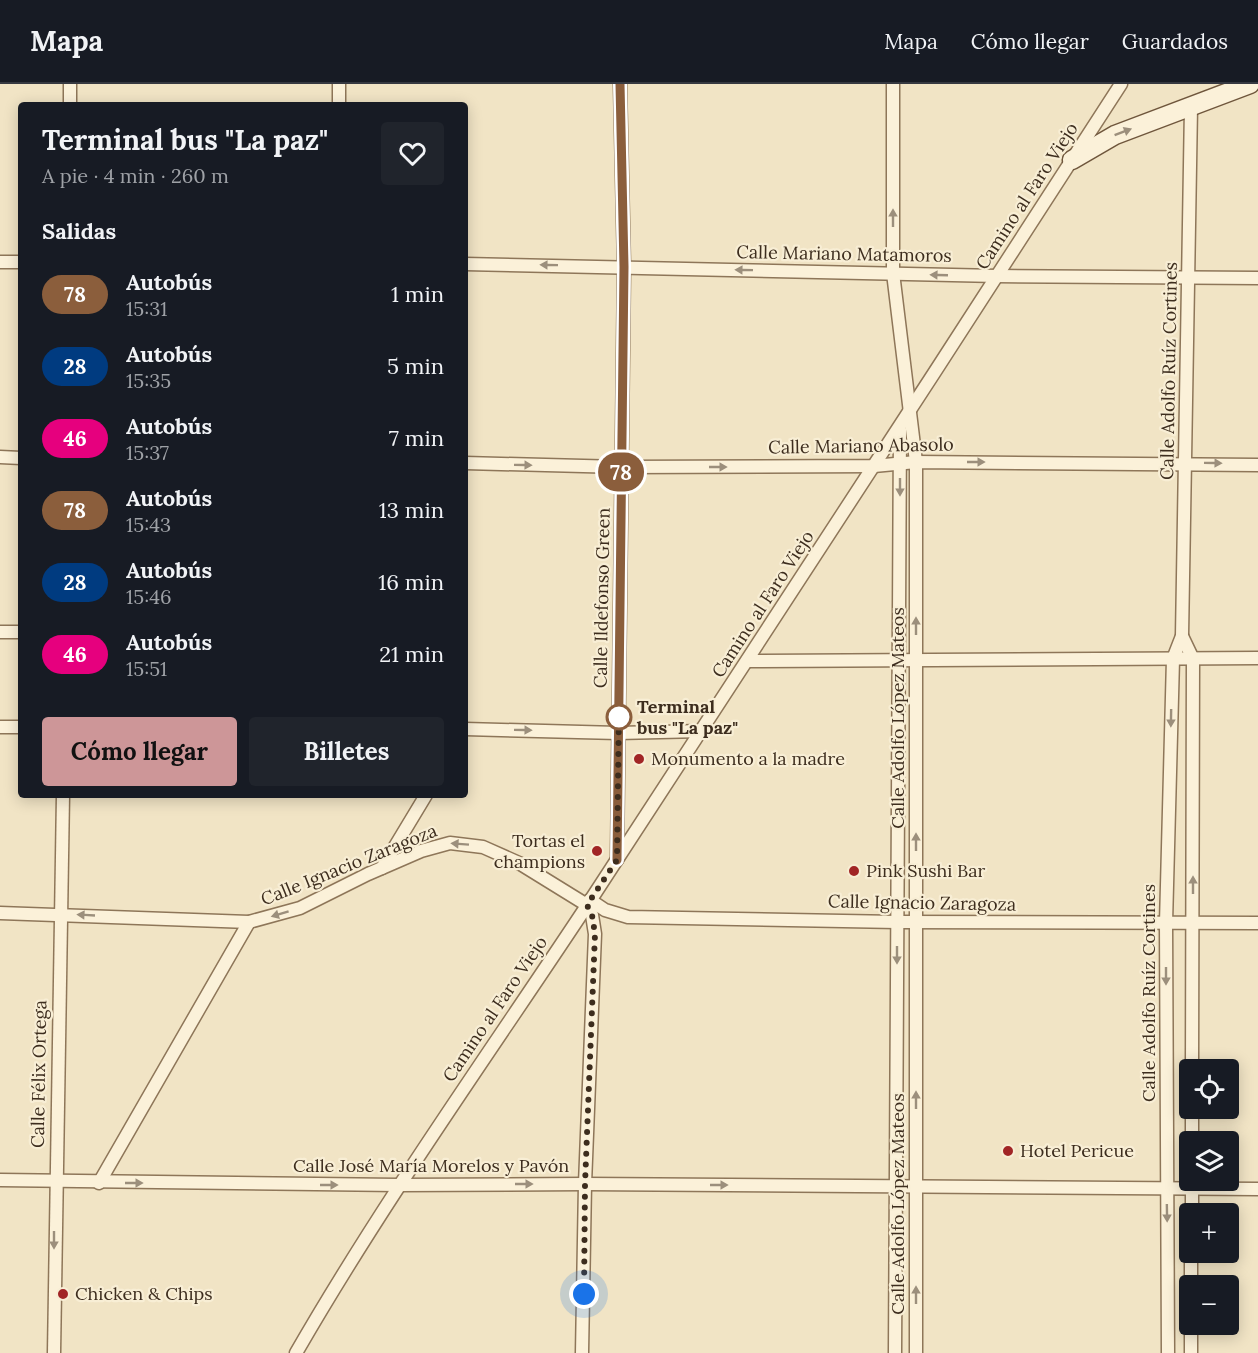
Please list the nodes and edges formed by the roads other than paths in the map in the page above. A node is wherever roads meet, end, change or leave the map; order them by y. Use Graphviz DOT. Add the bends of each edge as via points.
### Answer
graph roads {
  1 [pos="70,84"];
  2 [pos="339,84"];
  3 [pos="620,84"];
  4 [pos="893,84"];
  5 [pos="1120,84"];
  6 [pos="1250,84"];
  7 [pos="69,102"];
  8 [pos="339,102"];
  9 [pos="1191,107"];
  10 [pos="1072,160"];
  11 [pos="0,262"];
  12 [pos="18,262"];
  13 [pos="468,264"];
  14 [pos="624,267"];
  15 [pos="893,273"];
  16 [pos="997,276"];
  17 [pos="1188,278"];
  18 [pos="1258,278"];
  19 [pos="909,414"];
  20 [pos="900,428"];
  21 [pos="0,457"];
  22 [pos="18,458"];
  23 [pos="916,462"];
  24 [pos="900,463"];
  25 [pos="1185,463"];
  26 [pos="468,464"];
  27 [pos="1258,465"];
  28 [pos="874,466"];
  29 [pos="621,467"];
  30 [pos="0,632"];
  31 [pos="18,632"];
  32 [pos="1182,636"];
  33 [pos="1258,658"];
  34 [pos="1173,660"];
  35 [pos="1193,660"];
  36 [pos="747,661"];
  37 [pos="899,661"];
  38 [pos="916,661"];
  39 [pos="0,727"];
  40 [pos="18,727"];
  41 [pos="468,730"];
  42 [pos="702,731"];
  43 [pos="618,733"];
  44 [pos="63,798"];
  45 [pos="424,798"];
  46 [pos="617,860"];
  47 [pos="382,867"];
  48 [pos="589,903"];
  49 [pos="0,913"];
  50 [pos="61,914"];
  51 [pos="249,922"];
  52 [pos="897,922"];
  53 [pos="916,922"];
  54 [pos="1166,923"];
  55 [pos="1193,923"];
  56 [pos="1258,923"];
  57 [pos="1192,1059"];
  58 [pos="0,1180"];
  59 [pos="55,1182"];
  60 [pos="99,1183"];
  61 [pos="585,1184"];
  62 [pos="398,1185"];
  63 [pos="896,1186"];
  64 [pos="916,1186"];
  65 [pos="1179,1187"];
  66 [pos="1239,1188"];
  67 [pos="1166,1189"];
  68 [pos="1258,1189"];
  69 [pos="1191,1335"];
  70 [pos="54,1353"];
  71 [pos="296,1353"];
  72 [pos="582,1353"];
  73 [pos="895,1353"];
  74 [pos="916,1353"];
  75 [pos="1168,1353"];
  76 [pos="1191,1353"];
  1 -- 7 [label="street"];
  2 -- 8 [label="street"];
  3 -- 14 [label="street, Calle Ildefonso Green"];
  15 -- 4 [label="street, Calle Adolfo López Mateos, one-way"];
  5 -- 10 [label="street, Camino al Faro Viejo"];
  6 -- 9 [label="main road"];
  10 -- 9 [label="main road, one-way" via="1114,135"];
  9 -- 17 [label="street, Calle Adolfo Ruíz Cortines"];
  10 -- 16 [label="street, Camino al Faro Viejo"];
  11 -- 12 [label="street"];
  14 -- 13 [label="street, Calle Mariano Matamoros, one-way"];
  15 -- 14 [label="street, Calle Mariano Matamoros, one-way"];
  14 -- 29 [label="street, Calle Ildefonso Green"];
  16 -- 15 [label="street, Calle Mariano Matamoros, one-way"];
  15 -- 19 [label="street, Calle Adolfo López Mateos"];
  16 -- 17 [label="street, Calle Mariano Matamoros"];
  16 -- 19 [label="street, Camino al Faro Viejo"];
  17 -- 18 [label="street, Calle Mariano Matamoros"];
  17 -- 25 [label="street, Calle Adolfo Ruíz Cortines"];
  19 -- 20 [label="street, Camino al Faro Viejo"];
  19 -- 23 [label="street, Calle Adolfo López Mateos"];
  20 -- 24 [label="street, Calle Adolfo López Mateos"];
  20 -- 28 [label="street, Camino al Faro Viejo"];
  21 -- 22 [label="street"];
  23 -- 24 [label="street, Calle Mariano Abasolo"];
  23 -- 25 [label="street, Calle Mariano Abasolo, one-way"];
  38 -- 23 [label="street, Calle Adolfo López Mateos, one-way"];
  24 -- 28 [label="street, Calle Mariano Abasolo"];
  24 -- 37 [label="street, Calle Adolfo López Mateos, one-way"];
  25 -- 27 [label="street, Calle Mariano Abasolo, one-way"];
  25 -- 32 [label="street, Calle Adolfo Ruíz Cortines"];
  26 -- 29 [label="street, Calle Mariano Abasolo, one-way"];
  29 -- 28 [label="street, Calle Mariano Abasolo, one-way"];
  28 -- 36 [label="street, Camino al Faro Viejo"];
  29 -- 43 [label="street, Calle Ildefonso Green"];
  30 -- 31 [label="street"];
  32 -- 34 [label="street, Calle Adolfo Ruíz Cortines"];
  32 -- 35 [label="street, Calle Adolfo Ruíz Cortines"];
  33 -- 35 [label="street"];
  34 -- 35 [label="street"];
  34 -- 38 [label="street"];
  34 -- 54 [label="street, Calle Adolfo Ruíz Cortines, one-way"];
  55 -- 35 [label="street, Calle Adolfo Ruíz Cortines, one-way"];
  36 -- 37 [label="street"];
  36 -- 42 [label="street, Camino al Faro Viejo"];
  37 -- 38 [label="street"];
  37 -- 52 [label="street, Calle Adolfo López Mateos"];
  53 -- 38 [label="street, Calle Adolfo López Mateos, one-way"];
  39 -- 40 [label="street"];
  41 -- 43 [label="street, one-way"];
  42 -- 43 [label="street"];
  42 -- 46 [label="street, Camino al Faro Viejo"];
  43 -- 46 [label="street, Calle Ildefonso Green"];
  44 -- 50 [label="street, Calle Félix Ortega"];
  45 -- 47 [label="street"];
  46 -- 48 [label="street, Camino al Faro Viejo"];
  48 -- 47 [label="street, Calle Ignacio Zaragoza, one-way" via="519,863 467,844 437,846"];
  47 -- 51 [label="street, Calle Ignacio Zaragoza, one-way" via="300,908"];
  48 -- 52 [label="street, Calle Ignacio Zaragoza" via="628,917"];
  48 -- 61 [label="street" via="595,934"];
  48 -- 62 [label="street, Camino al Faro Viejo"];
  49 -- 50 [label="street, Calle Ignacio Zaragoza"];
  51 -- 50 [label="street, Calle Ignacio Zaragoza, one-way"];
  50 -- 59 [label="street, Calle Félix Ortega"];
  51 -- 60 [label="street"];
  52 -- 53 [label="street, Calle Ignacio Zaragoza"];
  52 -- 63 [label="street, Calle Adolfo López Mateos, one-way"];
  53 -- 54 [label="street, Calle Ignacio Zaragoza"];
  64 -- 53 [label="street, Calle Adolfo López Mateos, one-way"];
  54 -- 55 [label="street, Calle Ignacio Zaragoza"];
  54 -- 67 [label="street, Calle Adolfo Ruíz Cortines, one-way"];
  55 -- 56 [label="street, Calle Ignacio Zaragoza"];
  55 -- 57 [label="street, Calle Adolfo Ruíz Cortines"];
  58 -- 59 [label="street, Calle José María Morelos y Pavón"];
  59 -- 60 [label="street, Calle José María Morelos y Pavón"];
  59 -- 70 [label="street, Calle Félix Ortega, one-way"];
  60 -- 62 [label="street, Calle José María Morelos y Pavón, one-way"];
  62 -- 61 [label="street, Calle José María Morelos y Pavón, one-way"];
  61 -- 63 [label="street, Calle José María Morelos y Pavón, one-way"];
  61 -- 72 [label="street"];
  62 -- 71 [label="street, Camino al Faro Viejo"];
  63 -- 64 [label="street, Calle José María Morelos y Pavón"];
  63 -- 73 [label="street, Calle Adolfo López Mateos"];
  64 -- 67 [label="street, Calle José María Morelos y Pavón"];
  74 -- 64 [label="street, Calle Adolfo López Mateos, one-way"];
  65 -- 67 [label="street, Calle José María Morelos y Pavón"];
  66 -- 68 [label="street, Calle José María Morelos y Pavón"];
  67 -- 75 [label="street, Calle Adolfo Ruíz Cortines, one-way"];
  69 -- 76 [label="street"];
}
